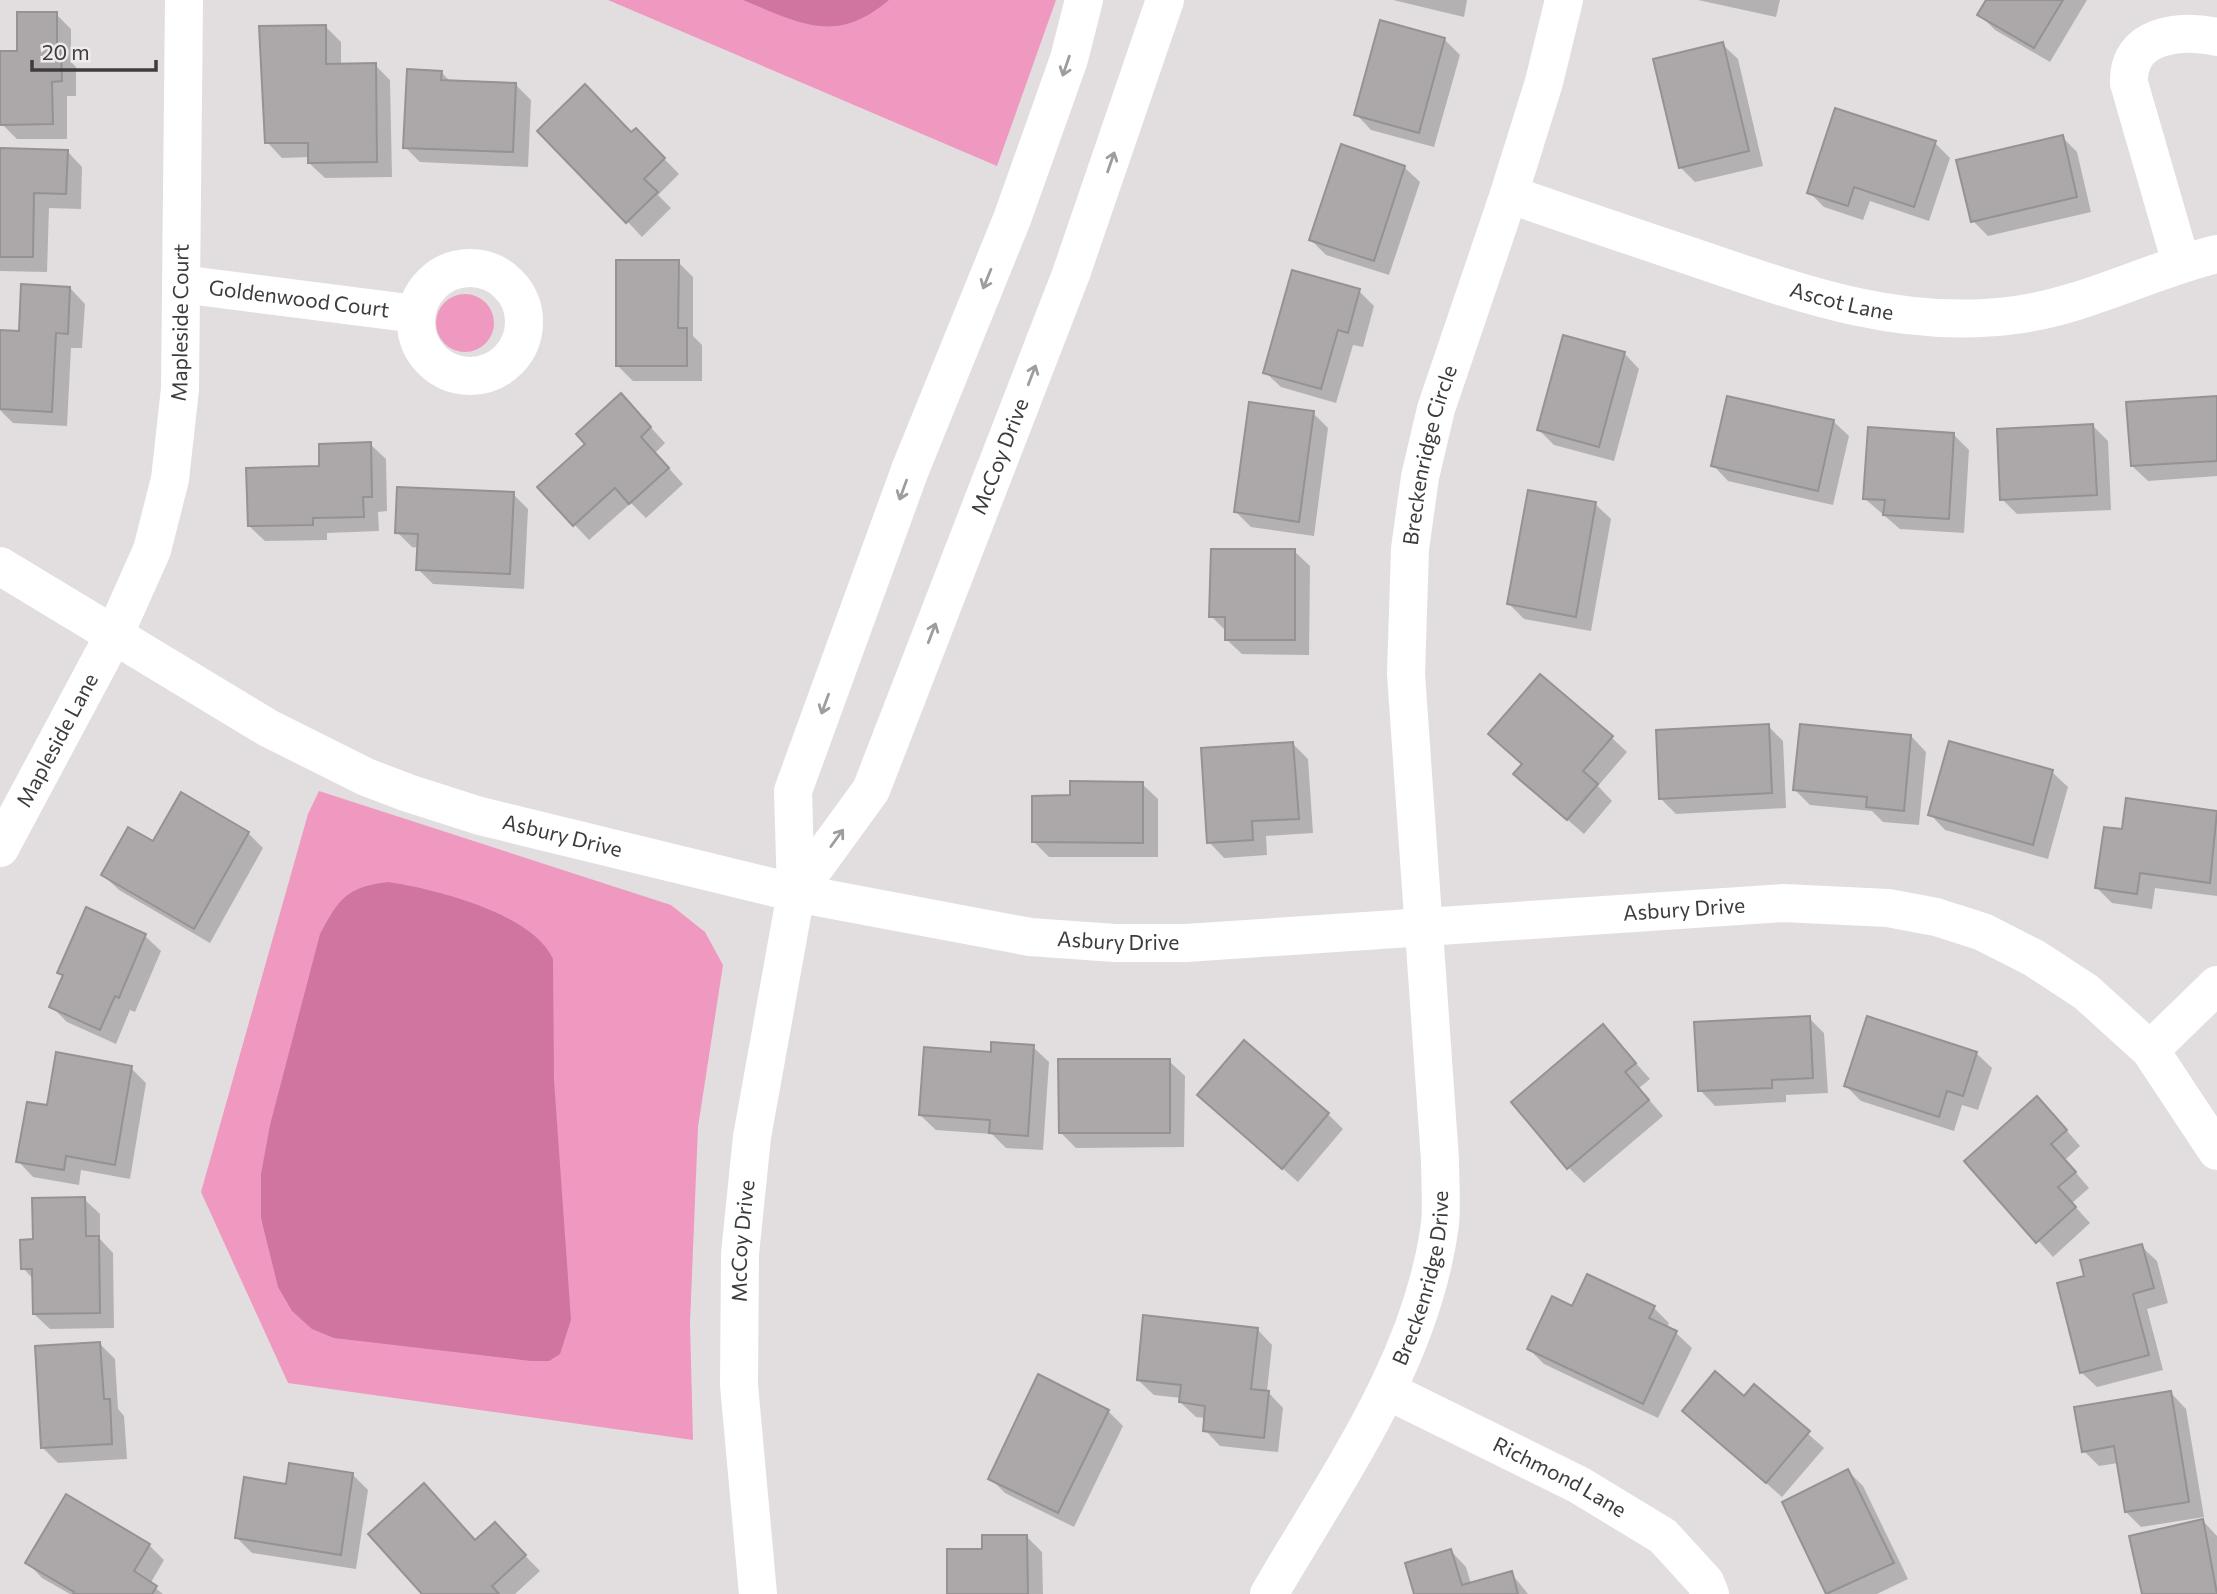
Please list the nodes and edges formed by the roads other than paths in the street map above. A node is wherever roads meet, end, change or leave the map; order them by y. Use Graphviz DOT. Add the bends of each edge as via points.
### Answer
graph roads {
  1 [pos="184,0"];
  2 [pos="1084,0"];
  3 [pos="1165,0"];
  4 [pos="1564,0"];
  5 [pos="2217,37"];
  6 [pos="1509,194"];
  7 [pos="2217,254"];
  8 [pos="2180,263"];
  9 [pos="181,284"];
  10 [pos="416,314"];
  11 [pos="0,566"];
  12 [pos="115,633"];
  13 [pos="0,848"];
  14 [pos="796,893"];
  15 [pos="1424,928"];
  16 [pos="2217,985"];
  17 [pos="2150,1050"];
  18 [pos="2217,1152"];
  19 [pos="1388,1391"];
  20 [pos="758,1594"];
  21 [pos="1269,1594"];
  22 [pos="1710,1594"];
  1 -- 9 [label="street, Mapleside Court"];
  2 -- 14 [label="street, McCoy Drive, one-way" via="1069,58 1012,219 910,470 793,791"];
  14 -- 3 [label="street, McCoy Drive, one-way" via="872,790 1071,274"];
  4 -- 6 [label="street, Breckenridge Circle"];
  5 -- 8 [label="street" via="2196,33 2166,36 2143,47 2130,62 2129,83"];
  6 -- 8 [label="street, Ascot Lane" via="1807,296 1893,316 1956,320 2014,316 2071,305"];
  6 -- 15 [label="street, Breckenridge Circle" via="1436,409 1410,549 1406,674"];
  7 -- 8 [label="street, Ascot Lane"];
  9 -- 10 [label="street, Goldenwood Court"];
  9 -- 12 [label="street, Mapleside Court" via="180,389 170,479 152,550"];
  11 -- 12 [label="street, Asbury Drive"];
  12 -- 13 [label="street, Mapleside Lane"];
  12 -- 14 [label="street, Asbury Drive" via="268,728 366,777 480,816"];
  14 -- 15 [label="street, Asbury Drive" via="1030,937 1115,943"];
  14 -- 20 [label="street, McCoy Drive" via="752,1137 740,1254 739,1385"];
  15 -- 17 [label="street, Asbury Drive" via="1783,903 1888,908 1983,932 2035,958 2087,992"];
  15 -- 19 [label="street, Breckenridge Drive" via="1440,1222 1418,1320"];
  16 -- 17 [label="street"];
  17 -- 18 [label="street, Asbury Drive"];
  19 -- 21 [label="street, Breckenridge Drive"];
  19 -- 22 [label="street, Richmond Lane" via="1579,1485 1662,1536 1705,1582"];
}
